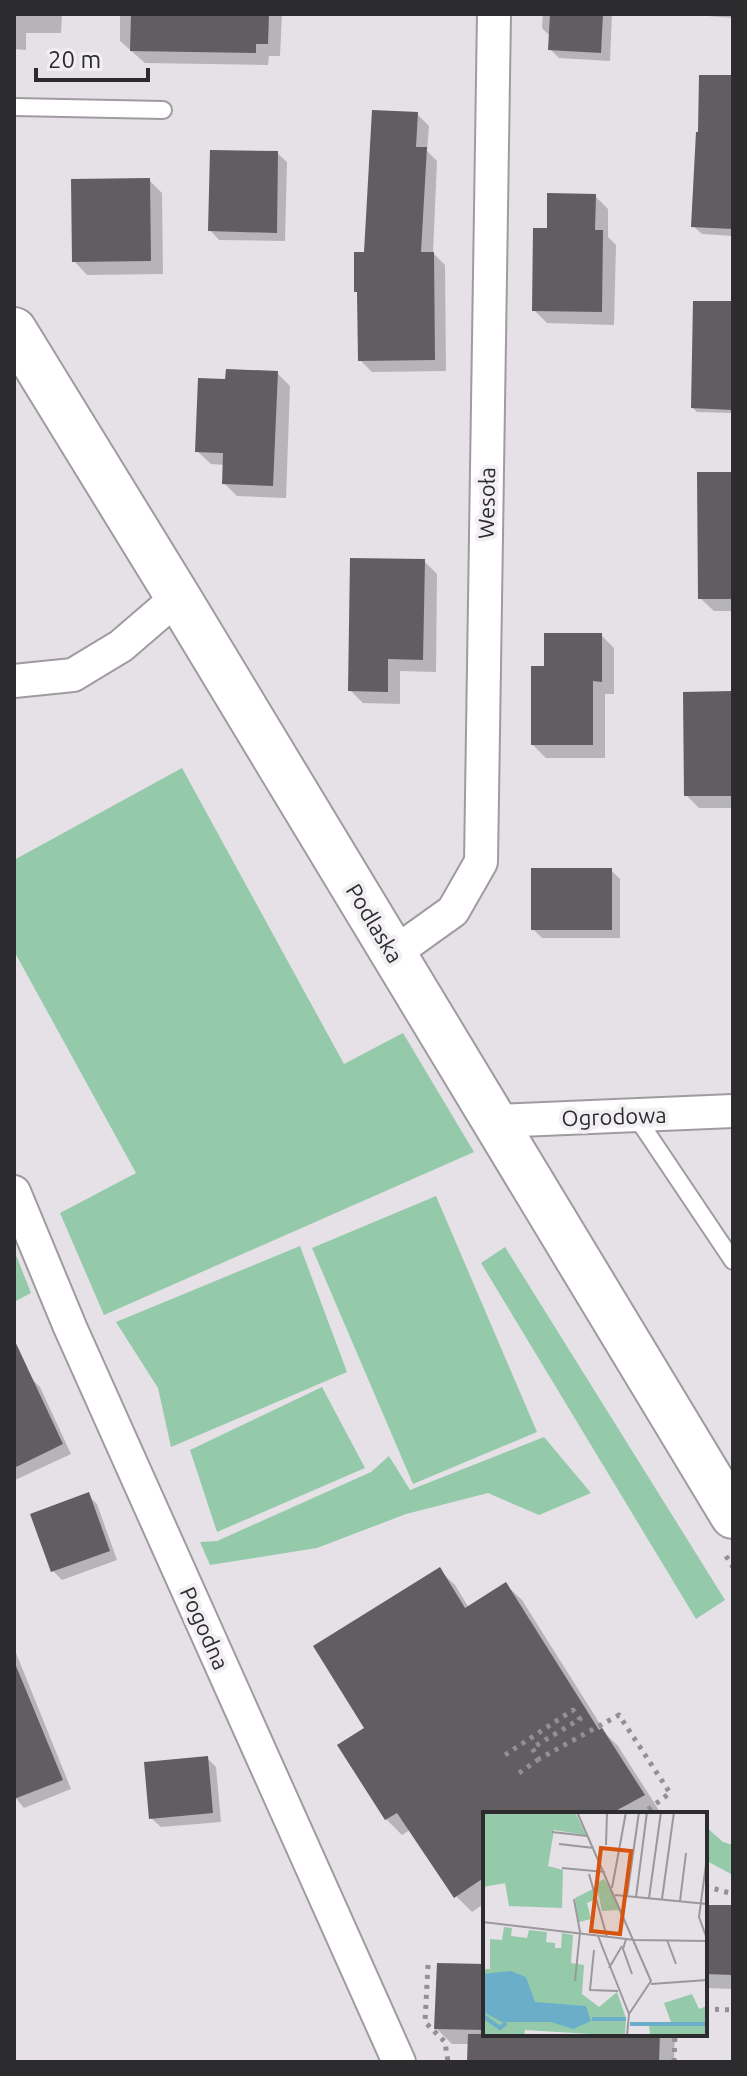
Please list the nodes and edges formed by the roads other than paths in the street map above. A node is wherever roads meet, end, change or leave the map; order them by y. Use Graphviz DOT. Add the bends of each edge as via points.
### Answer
graph roads {
  1 [pos="494,14"];
  2 [pos="14,107"];
  3 [pos="163,110"];
  4 [pos="14,330"];
  5 [pos="178,597"];
  6 [pos="14,681"];
  7 [pos="393,954"];
  8 [pos="733,1111"];
  9 [pos="635,1115"];
  10 [pos="496,1121"];
  11 [pos="14,1192"];
  12 [pos="733,1261"];
  13 [pos="733,1516"];
  14 [pos="399,2062"];
  1 -- 7 [label="street, Wesoła" via="481,862 453,911"];
  2 -- 3 [label="lane"];
  4 -- 5 [label="street, Podlaska"];
  5 -- 6 [label="street" via="121,646 73,675"];
  5 -- 7 [label="street, Podlaska"];
  7 -- 10 [label="street, Podlaska"];
  8 -- 9 [label="street, Ogrodowa"];
  9 -- 10 [label="street, Ogrodowa"];
  9 -- 12 [label="lane"];
  10 -- 13 [label="street, Podlaska"];
  11 -- 14 [label="street, Pogodna"];
}
